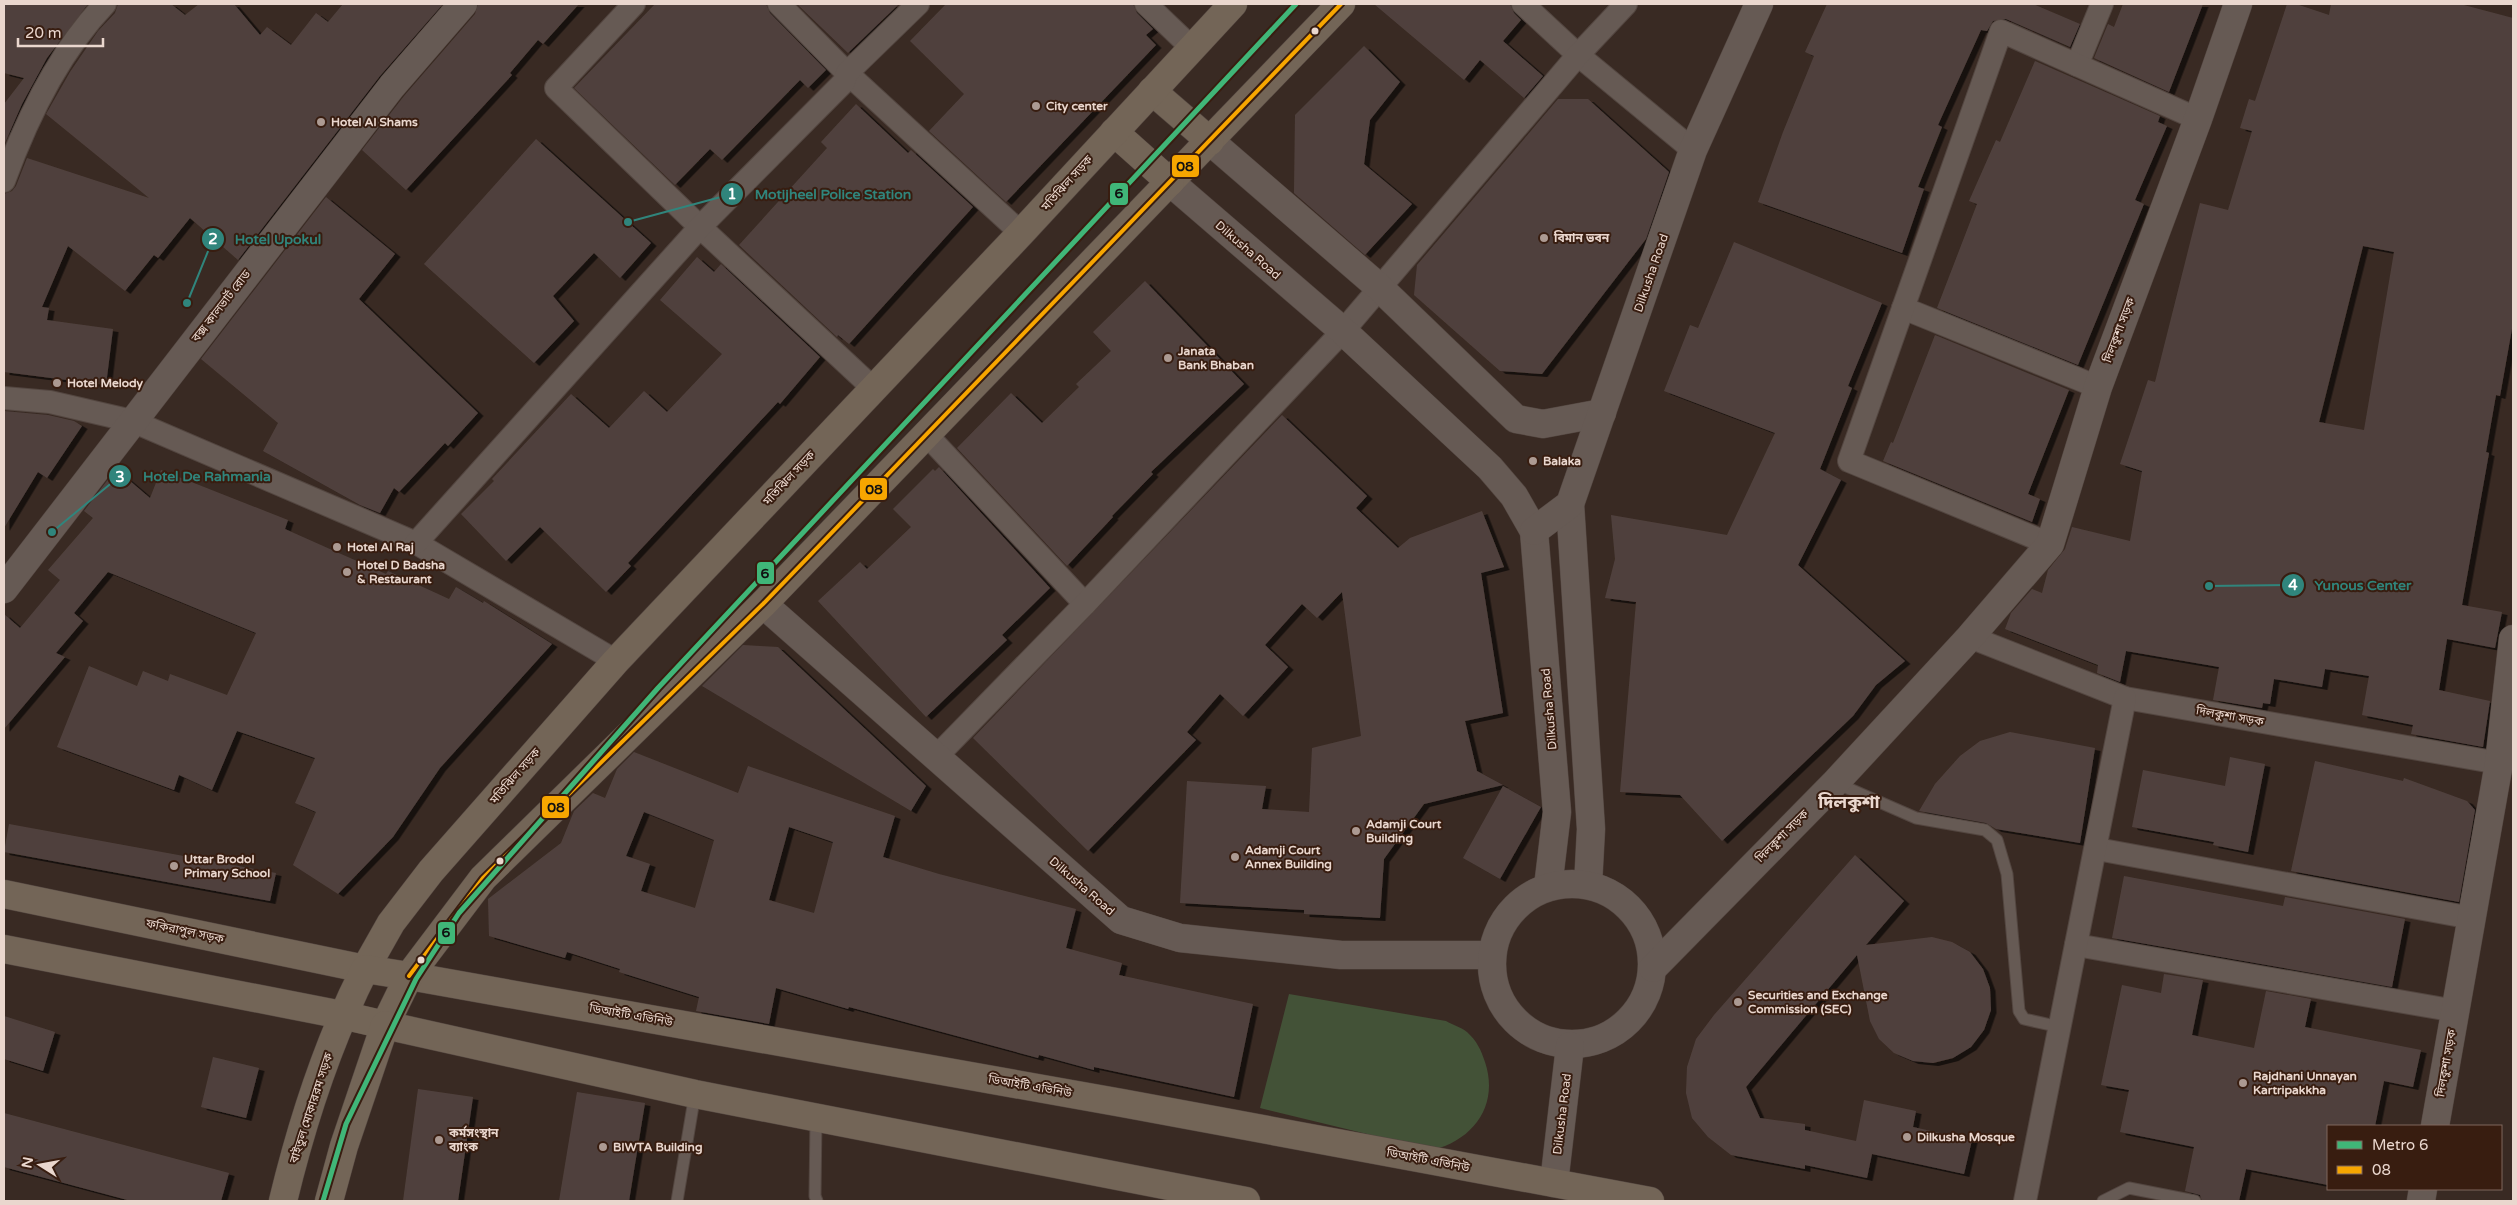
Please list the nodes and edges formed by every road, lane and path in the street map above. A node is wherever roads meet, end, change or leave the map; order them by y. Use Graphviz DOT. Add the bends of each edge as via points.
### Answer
graph roads {
  1 [pos="105,4"];
  2 [pos="463,4"];
  3 [pos="634,4"];
  4 [pos="779,4"];
  5 [pos="918,4"];
  6 [pos="1146,4"];
  7 [pos="1233,4"];
  8 [pos="1341,4"];
  9 [pos="1523,4"];
  10 [pos="1626,4"];
  11 [pos="1759,4"];
  12 [pos="2102,4"];
  13 [pos="2238,4"];
  14 [pos="1192,48"];
  15 [pos="1578,56"];
  16 [pos="2077,65"];
  17 [pos="847,74"];
  18 [pos="1152,91"];
  19 [pos="2198,119"];
  20 [pos="1114,132"];
  21 [pos="1210,141"];
  22 [pos="1693,150"];
  23 [pos="4,181"];
  24 [pos="1170,182"];
  25 [pos="700,227"];
  26 [pos="1021,233"];
  27 [pos="1380,288"];
  28 [pos="1903,308"];
  29 [pos="1343,331"];
  30 [pos="2098,387"];
  31 [pos="874,389"];
  32 [pos="4,398"];
  33 [pos="1602,413"];
  34 [pos="132,421"];
  35 [pos="925,433"];
  36 [pos="1570,504"];
  37 [pos="1534,531"];
  38 [pos="416,543"];
  39 [pos="2050,544"];
  40 [pos="4,589"];
  41 [pos="763,604"];
  42 [pos="1085,604"];
  43 [pos="1970,637"];
  44 [pos="2513,638"];
  45 [pos="616,661"];
  46 [pos="2125,698"];
  47 [pos="935,758"];
  48 [pos="2499,764"];
  49 [pos="1834,782"];
  50 [pos="2097,849"];
  51 [pos="1588,885"];
  52 [pos="1548,887"];
  53 [pos="4,894"];
  54 [pos="2472,918"];
  55 [pos="2076,945"];
  56 [pos="4,949"];
  57 [pos="1492,955"];
  58 [pos="1653,968"];
  59 [pos="366,969"];
  60 [pos="409,976"];
  61 [pos="2456,1011"];
  62 [pos="342,1015"];
  63 [pos="385,1026"];
  64 [pos="2060,1027"];
  65 [pos="1570,1046"];
  66 [pos="695,1094"];
  67 [pos="816,1118"];
  68 [pos="2435,1125"];
  69 [pos="1552,1192"];
  70 [pos="283,1201"];
  71 [pos="329,1201"];
  72 [pos="677,1201"];
  73 [pos="817,1201"];
  74 [pos="1246,1201"];
  75 [pos="1649,1201"];
  76 [pos="2025,1201"];
  77 [pos="2102,1201"];
  78 [pos="2195,1201"];
  1 -- 23 [label="street" via="89,20 42,93"];
  2 -- 34 [label="street, বক্স কালভার্ট রোড" via="392,86"];
  3 -- 25 [label="street" via="556,88"];
  4 -- 17 [label="street"];
  5 -- 17 [label="street"];
  6 -- 14 [label="street"];
  7 -- 14 [label="main road, মতিঝিল সড়ক"];
  8 -- 21 [label="main road"];
  9 -- 15 [label="street"];
  10 -- 15 [label="street"];
  11 -- 22 [label="street, Dilkusha Road"];
  12 -- 16 [label="street"];
  13 -- 19 [label="street, দিলকুশা সড়ক"];
  14 -- 18 [label="main road, মতিঝিল সড়ক"];
  15 -- 22 [label="street"];
  15 -- 27 [label="street"];
  16 -- 19 [label="street"];
  16 -- 28 [label="street" via="2001,31"];
  17 -- 25 [label="street" via="844,82"];
  17 -- 26 [label="street"];
  18 -- 20 [label="main road, মতিঝিল সড়ক"];
  18 -- 21 [label="main road"];
  19 -- 30 [label="street, দিলকুশা সড়ক"];
  20 -- 24 [label="main road"];
  20 -- 26 [label="main road, মতিঝিল সড়ক"];
  21 -- 24 [label="main road"];
  21 -- 27 [label="street"];
  22 -- 33 [label="street, Dilkusha Road"];
  24 -- 29 [label="street, Dilkusha Road"];
  24 -- 35 [label="main road"];
  25 -- 31 [label="street"];
  25 -- 38 [label="street"];
  26 -- 31 [label="main road, মতিঝিল সড়ক"];
  27 -- 29 [label="street"];
  27 -- 33 [label="street" via="1516,419 1543,424"];
  28 -- 30 [label="street"];
  28 -- 39 [label="street" via="1849,461"];
  29 -- 37 [label="street, Dilkusha Road" via="1490,468 1514,496"];
  29 -- 42 [label="street"];
  30 -- 39 [label="street, দিলকুশা সড়ক"];
  31 -- 45 [label="main road, মতিঝিল সড়ক"];
  32 -- 34 [label="street" via="50,402"];
  33 -- 36 [label="street, Dilkusha Road"];
  34 -- 38 [label="street"];
  34 -- 40 [label="street, বক্স কালভার্ট রোড"];
  35 -- 41 [label="main road"];
  35 -- 42 [label="street"];
  36 -- 37 [label="street"];
  36 -- 51 [label="street" via="1591,829"];
  37 -- 52 [label="street, Dilkusha Road" via="1557,812"];
  38 -- 45 [label="street"];
  39 -- 43 [label="street, দিলকুশা সড়ক"];
  41 -- 47 [label="street, Dilkusha Road"];
  41 -- 60 [label="main road" via="483,878"];
  42 -- 47 [label="street"];
  43 -- 46 [label="street, দিলকুশা সড়ক"];
  43 -- 49 [label="street, দিলকুশা সড়ক"];
  44 -- 48 [label="street, দিলকুশা সড়ক"];
  45 -- 59 [label="main road, মতিঝিল সড়ক" via="431,871 391,923"];
  46 -- 48 [label="street, দিলকুশা সড়ক"];
  46 -- 50 [label="street"];
  47 -- 57 [label="street, Dilkusha Road" via="1121,920 1180,938 1341,955"];
  48 -- 54 [label="street, দিলকুশা সড়ক"];
  49 -- 58 [label="street, দিলকুশা সড়ক"];
  49 -- 64 [label="lane" via="1916,818 1985,830 1997,840 2007,874 2019,1011 2024,1018"];
  50 -- 54 [label="street"];
  50 -- 55 [label="street"];
  51 -- 52 [label="street" via="1568,883"];
  51 -- 58 [label="street" via="1609,892 1628,906 1642,923 1650,944"];
  52 -- 57 [label="street" via="1527,897 1510,913 1498,933"];
  53 -- 59 [label="main road, ফকিরাপুল সড়ক"];
  54 -- 61 [label="street, দিলকুশা সড়ক"];
  55 -- 61 [label="street"];
  55 -- 64 [label="street"];
  56 -- 62 [label="main road"];
  57 -- 65 [label="street" via="1493,982 1503,1007 1520,1028 1544,1041"];
  58 -- 65 [label="street" via="1648,992 1636,1014 1618,1031 1595,1042"];
  59 -- 60 [label="main road, ফকিরাপুল সড়ক"];
  59 -- 62 [label="main road, মতিঝিল সড়ক"];
  60 -- 63 [label="main road"];
  60 -- 69 [label="main road, ডিআইটি এভিনিউ" via="1132,1104"];
  61 -- 68 [label="street, দিলকুশা সড়ক"];
  62 -- 63 [label="main road"];
  62 -- 70 [label="main road, বাইতুল মোকাররম সড়ক" via="293,1156"];
  63 -- 66 [label="main road"];
  63 -- 71 [label="main road"];
  64 -- 76 [label="street"];
  65 -- 69 [label="street, Dilkusha Road"];
  66 -- 67 [label="main road"];
  66 -- 72 [label="lane"];
  67 -- 73 [label="lane"];
  67 -- 74 [label="main road"];
  69 -- 75 [label="main road, ডিআইটি এভিনিউ"];
  77 -- 78 [label="lane" via="2128,1188"];
}
